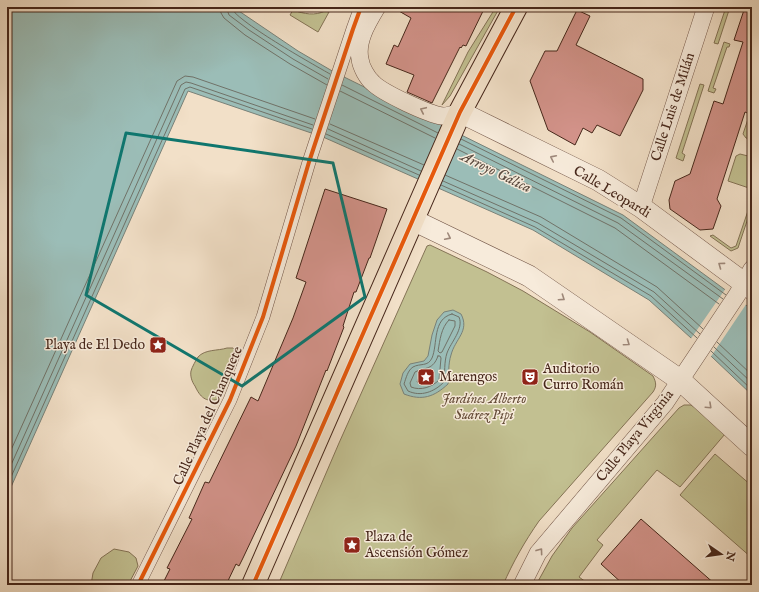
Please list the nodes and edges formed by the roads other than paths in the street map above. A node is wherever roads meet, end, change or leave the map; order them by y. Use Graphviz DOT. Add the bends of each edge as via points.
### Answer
graph roads {
  1 [pos="516,7"];
  2 [pos="706,7"];
  3 [pos="366,8"];
  4 [pos="460,112"];
  5 [pos="641,207"];
  6 [pos="412,220"];
  7 [pos="747,283"];
  8 [pos="680,380"];
  9 [pos="752,446"];
  10 [pos="138,585"];
  11 [pos="253,585"];
  12 [pos="522,585"];
  1 -- 4 [label="main road"];
  2 -- 5 [label="street, Calle Luis de Milán"];
  4 -- 3 [label="street, one-way" via="444,116 432,114 372,83 360,58"];
  3 -- 10 [label="street, Calle Playa del Chanquete" via="353,29 265,312 230,400"];
  5 -- 4 [label="street, Calle Leopardi, one-way" via="598,180"];
  4 -- 6 [label="main road"];
  7 -- 5 [label="street, Calle Leopardi, one-way"];
  6 -- 8 [label="street, one-way" via="529,276"];
  6 -- 11 [label="main road"];
  7 -- 8 [label="street, Calle Playa Virginia"];
  8 -- 9 [label="street, one-way"];
  12 -- 8 [label="street, Calle Playa Virginia, one-way" via="538,553 665,402"];
}
